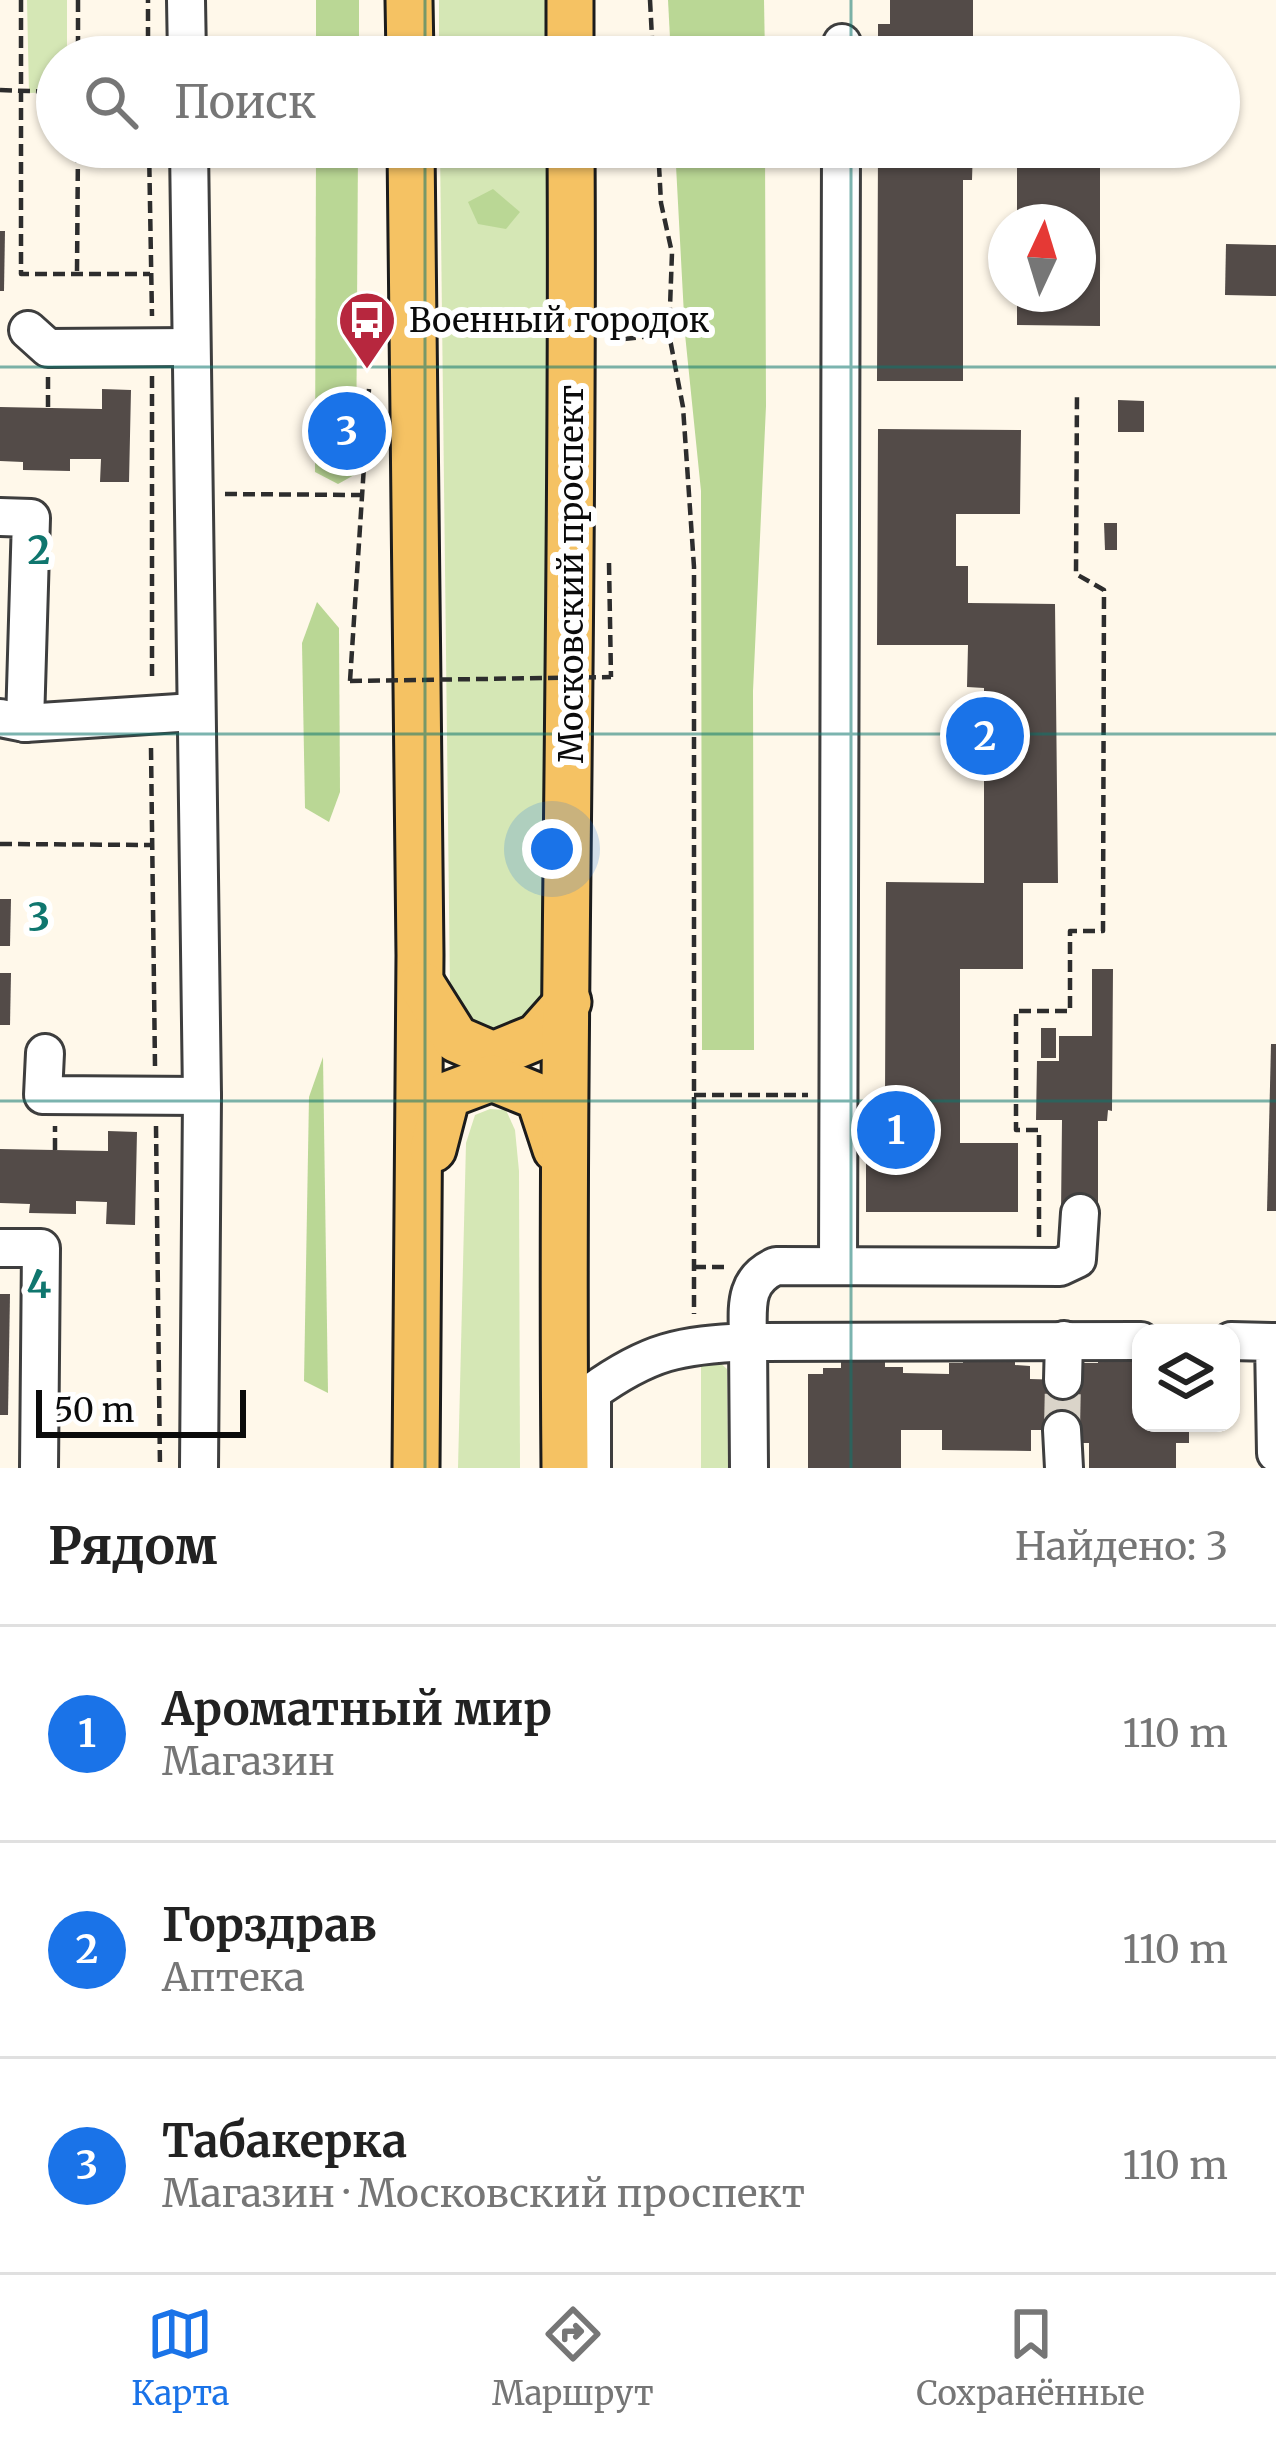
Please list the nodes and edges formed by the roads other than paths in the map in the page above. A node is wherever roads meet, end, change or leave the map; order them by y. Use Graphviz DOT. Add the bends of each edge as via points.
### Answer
graph roads {
  1 [pos="186,0"];
  2 [pos="409,0"];
  3 [pos="570,0"];
  4 [pos="187,36"];
  5 [pos="410,36"];
  6 [pos="570,36"];
  7 [pos="188,168"];
  8 [pos="411,168"];
  9 [pos="571,168"];
  10 [pos="841,168"];
  11 [pos="28,330"];
  12 [pos="191,347"];
  13 [pos="0,517"];
  14 [pos="194,712"];
  15 [pos="13,721"];
  16 [pos="420,982"];
  17 [pos="568,1002"];
  18 [pos="45,1053"];
  19 [pos="202,1096"];
  20 [pos="562,1169"];
  21 [pos="421,1193"];
  22 [pos="1080,1213"];
  23 [pos="0,1247"];
  24 [pos="838,1266"];
  25 [pos="1064,1340"];
  26 [pos="1132,1340"];
  27 [pos="1240,1341"];
  28 [pos="748,1342"];
  29 [pos="1063,1380"];
  30 [pos="1061,1430"];
  31 [pos="1276,1453"];
  32 [pos="39,1468"];
  33 [pos="199,1468"];
  34 [pos="416,1468"];
  35 [pos="565,1468"];
  36 [pos="592,1468"];
  37 [pos="749,1468"];
  38 [pos="1064,1468"];
  1 -- 4 [label="street"];
  2 -- 5 [label="main road"];
  3 -- 6 [label="main road"];
  7 -- 12 [label="street"];
  8 -- 16 [label="main road, Московский проспект"];
  9 -- 17 [label="main road, Московский проспект"];
  10 -- 24 [label="street"];
  11 -- 12 [label="street" via="48,348"];
  12 -- 14 [label="street"];
  13 -- 15 [label="street" via="32,518"];
  14 -- 15 [label="street"];
  14 -- 19 [label="street"];
  16 -- 17 [label="main road" via="456,1039 493,1055 536,1037"];
  16 -- 21 [label="main road, Московский проспект"];
  17 -- 20 [label="main road, Московский проспект"];
  18 -- 19 [label="street" via="43,1095"];
  19 -- 33 [label="street"];
  20 -- 21 [label="main road, Московский проспект" via="539,1097 492,1078 446,1095"];
  20 -- 35 [label="main road, Московский проспект"];
  21 -- 34 [label="main road, Московский проспект"];
  22 -- 24 [label="street" via="1078,1259 1060,1267"];
  23 -- 32 [label="street" via="40,1248"];
  24 -- 28 [label="street" via="760,1273 748,1295"];
  25 -- 26 [label="street"];
  25 -- 28 [label="street"];
  25 -- 29 [label="street"];
  27 -- 31 [label="street" via="1274,1342"];
  28 -- 36 [label="street" via="652,1356 592,1392"];
  28 -- 37 [label="street"];
  30 -- 38 [label="street"];
}
